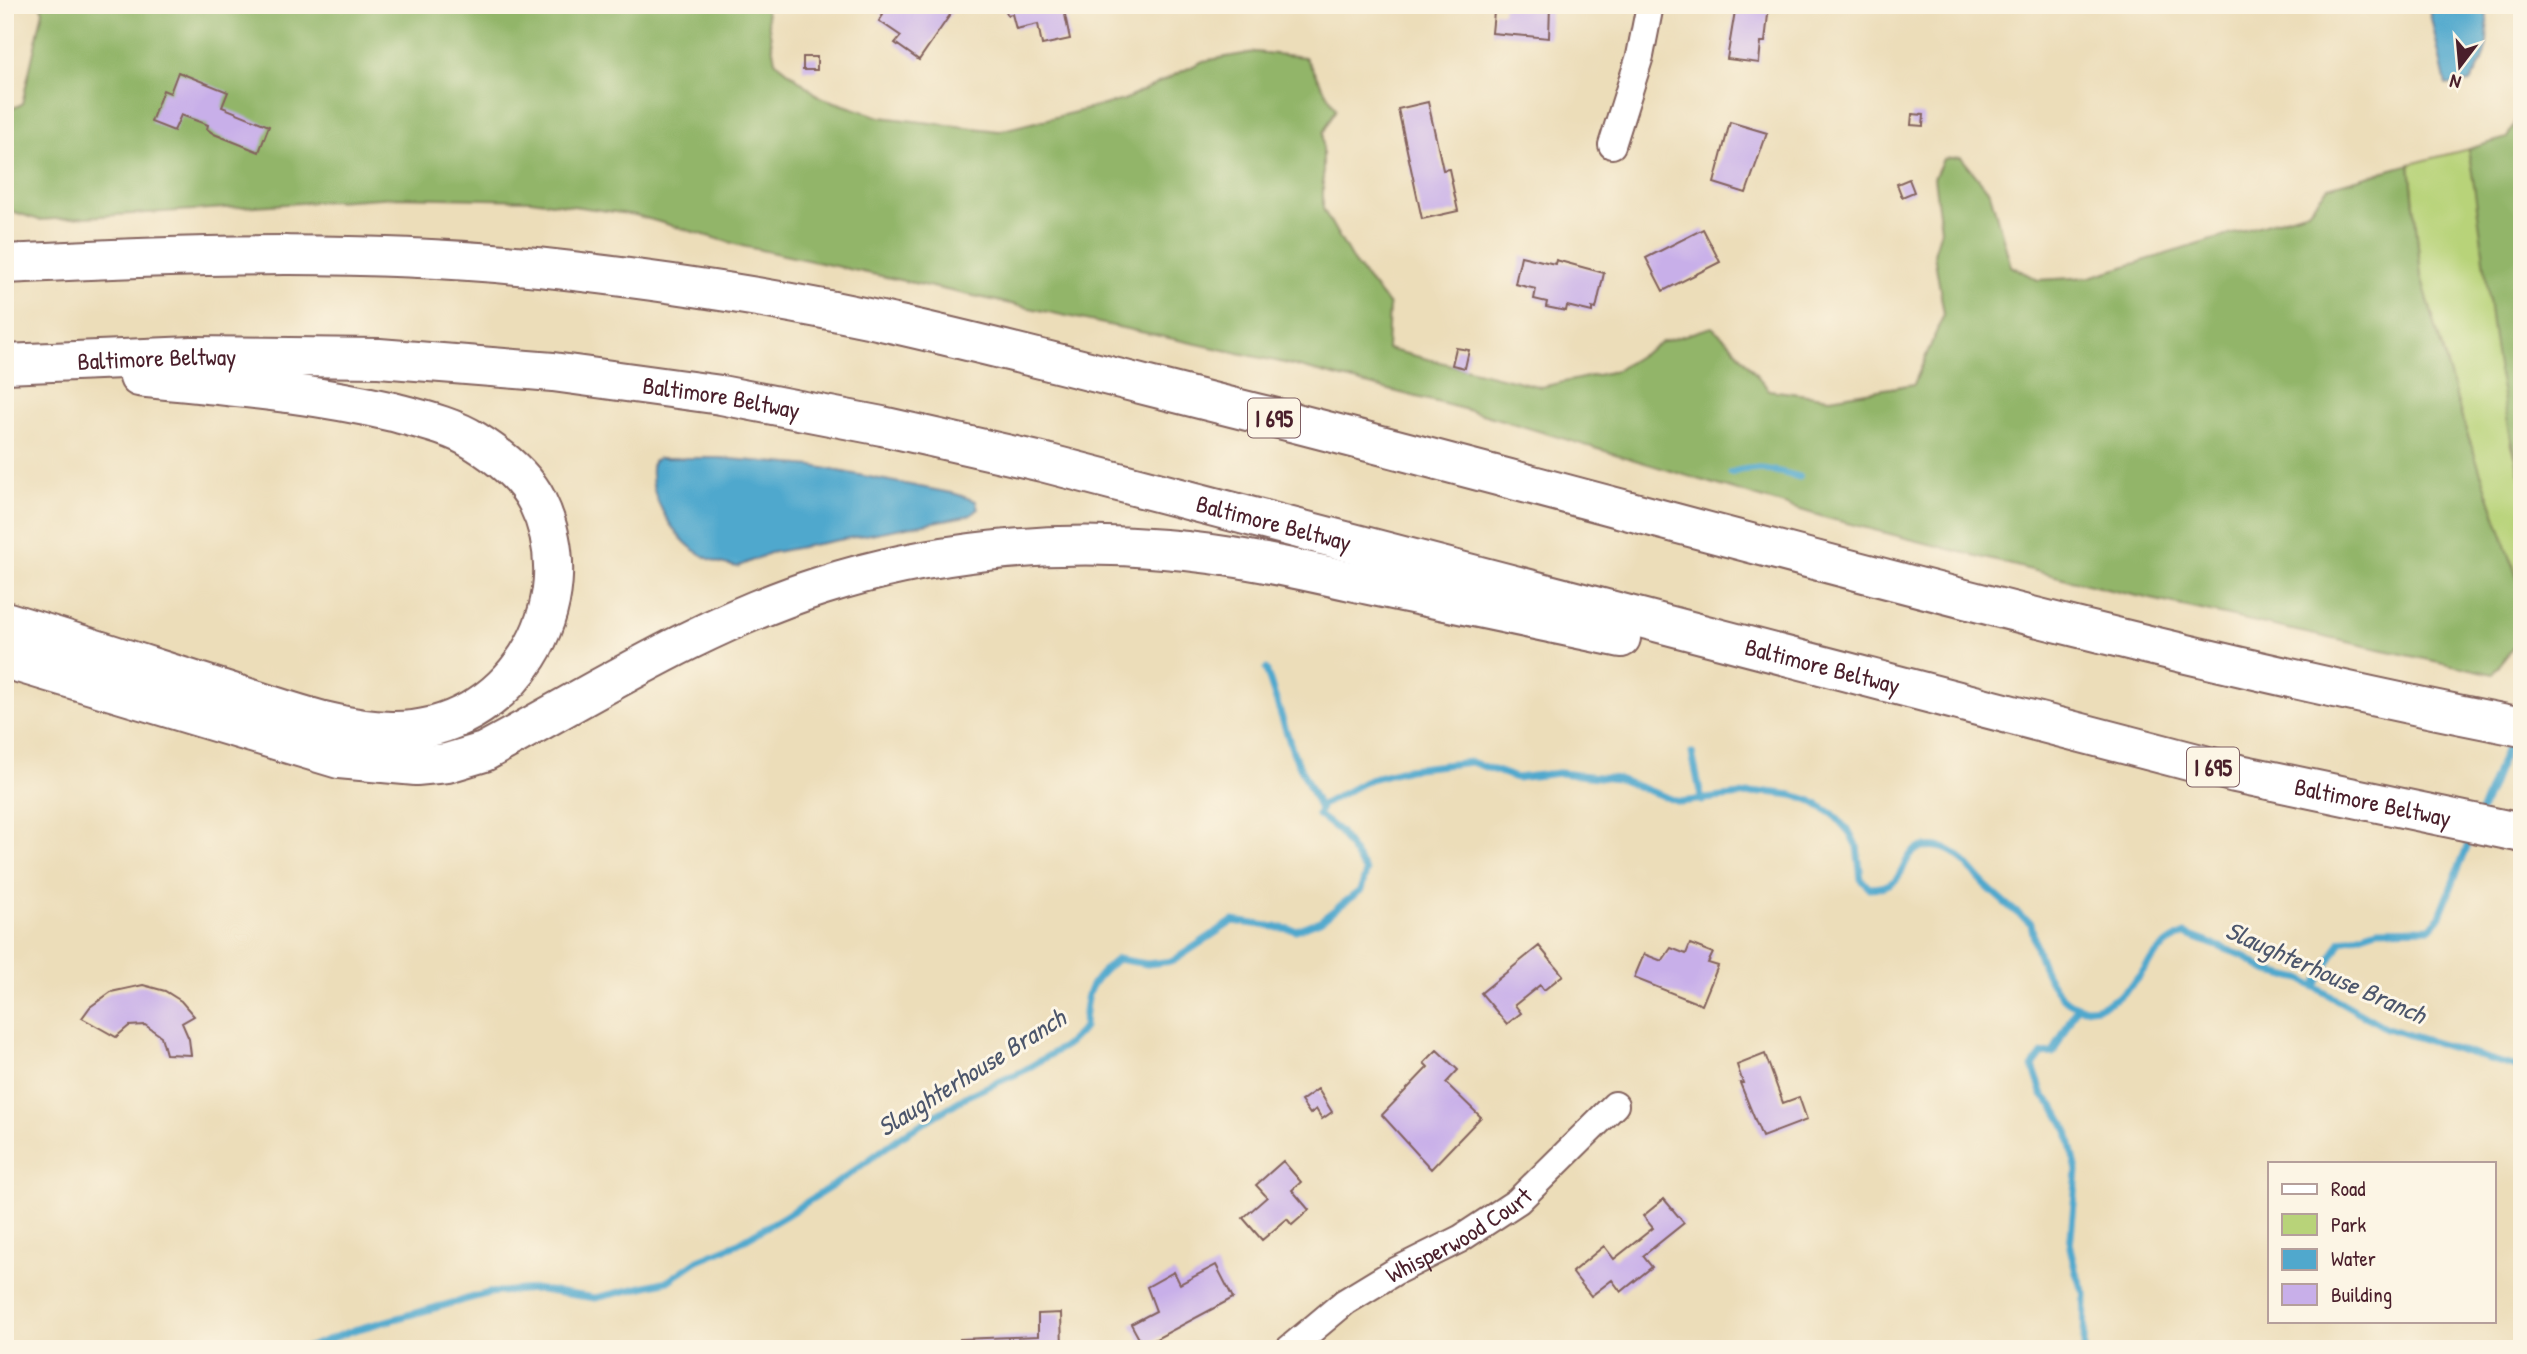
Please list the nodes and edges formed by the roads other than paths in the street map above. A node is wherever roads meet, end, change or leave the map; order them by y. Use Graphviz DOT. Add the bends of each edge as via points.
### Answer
graph roads {
  1 [pos="1650,5"];
  2 [pos="1612,145"];
  3 [pos="5,264"];
  4 [pos="10,364"];
  5 [pos="10,630"];
  6 [pos="2053,726"];
  7 [pos="2522,727"];
  8 [pos="2522,833"];
  9 [pos="1615,1105"];
  10 [pos="1289,1349"];
  1 -- 2 [label="street" via="1640,56"];
  3 -- 7 [label="highway, I 695" via="185,255 372,257 566,270 731,293 979,344 1392,447 2075,627 2372,698"];
  4 -- 5 [label="highway" via="334,398 420,419 471,438 517,472 536,499 555,567 541,633 515,677 490,701 465,716 392,731 332,723"];
  4 -- 6 [label="highway, Baltimore Beltway / I 695" via="192,356 379,358 553,372 721,394 1042,463"];
  5 -- 6 [label="highway" via="326,755 416,766 484,752 720,624 821,586 937,559 1064,545 1117,546 1228,557 1306,571"];
  6 -- 8 [label="highway, Baltimore Beltway / I 695" via="2235,773"];
  9 -- 10 [label="street, Whisperwood Court" via="1518,1201 1460,1239 1345,1302"];
}
